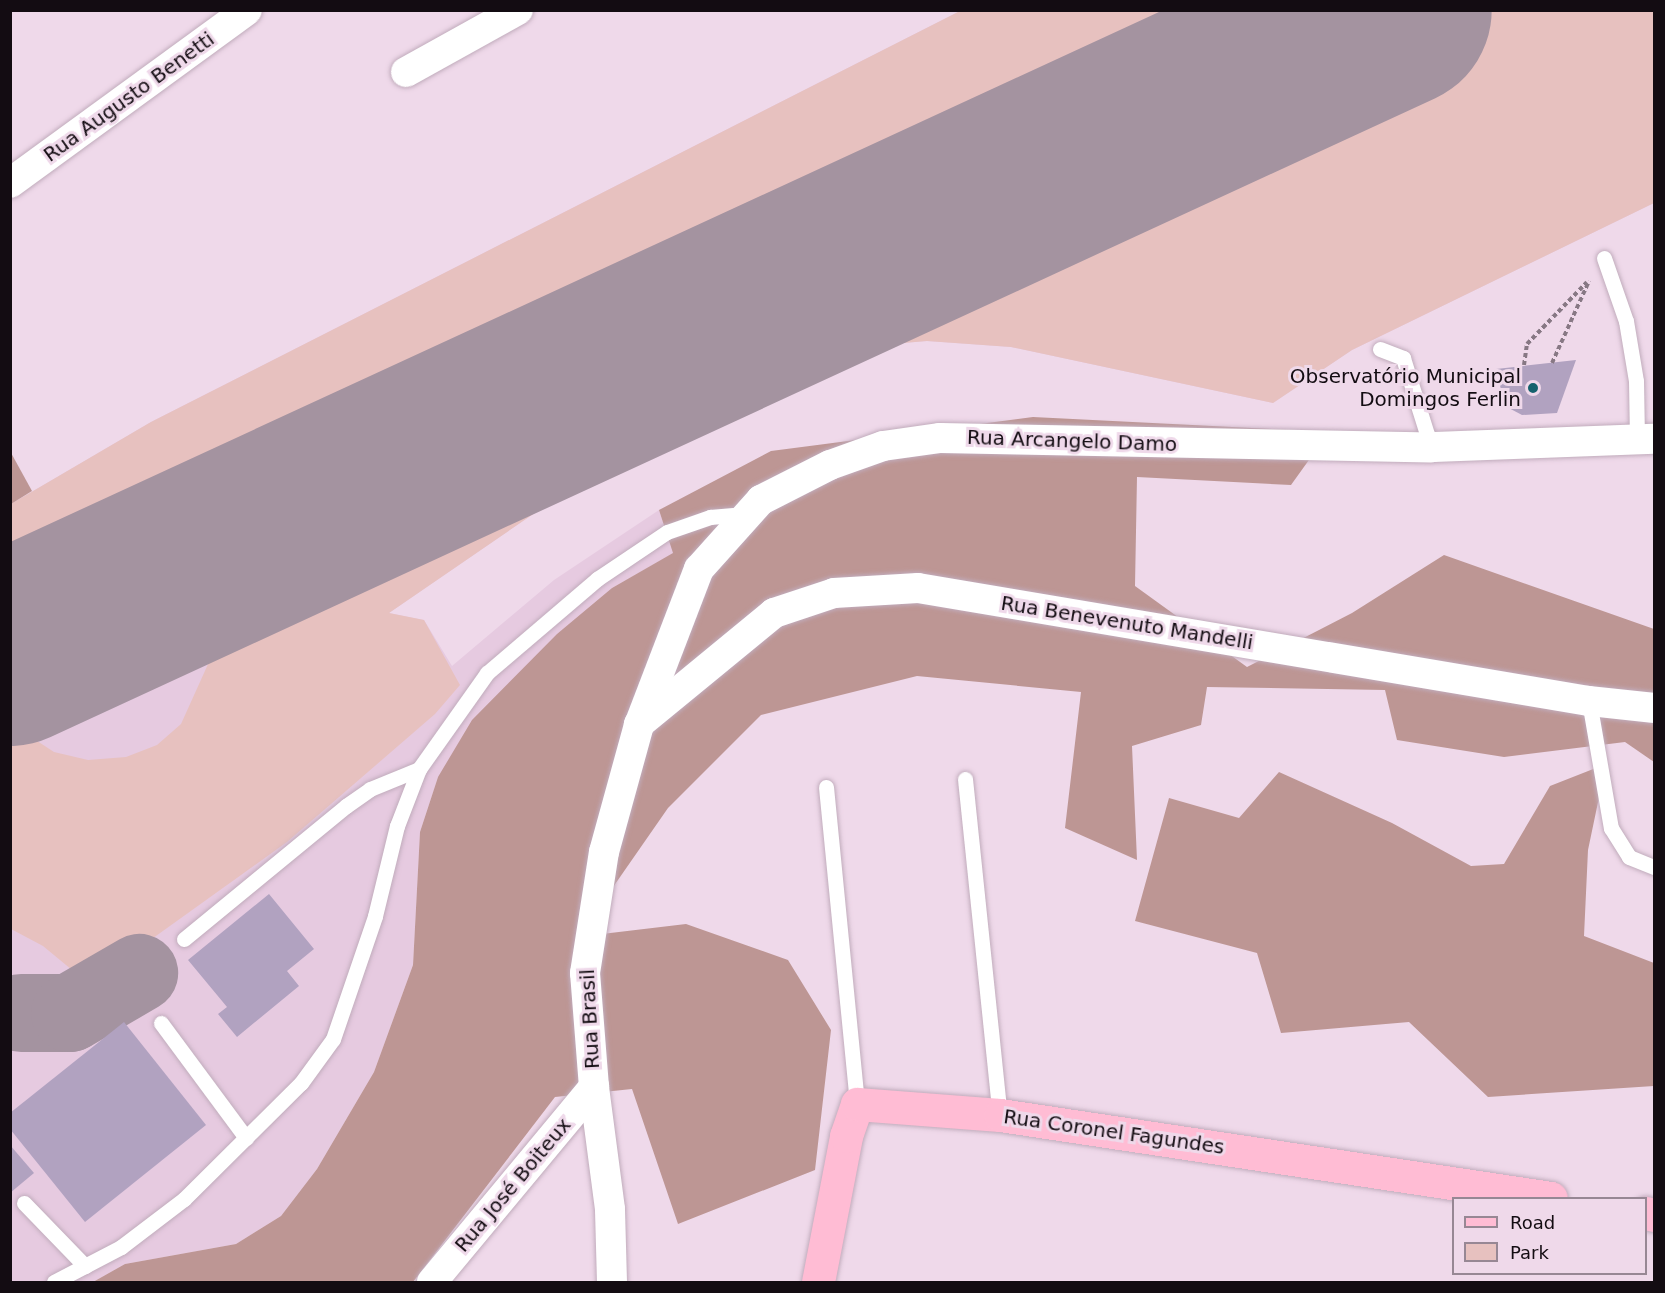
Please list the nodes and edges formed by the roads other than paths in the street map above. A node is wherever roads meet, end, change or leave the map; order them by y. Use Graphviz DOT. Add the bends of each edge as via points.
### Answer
graph roads {
  1 [pos="248,10"];
  2 [pos="518,10"];
  3 [pos="406,72"];
  4 [pos="10,183"];
  5 [pos="1604,258"];
  6 [pos="1380,349"];
  7 [pos="1646,439"];
  8 [pos="1431,447"];
  9 [pos="745,514"];
  10 [pos="1589,701"];
  11 [pos="1654,708"];
  12 [pos="639,725"];
  13 [pos="419,769"];
  14 [pos="965,779"];
  15 [pos="826,787"];
  16 [pos="1654,867"];
  17 [pos="184,939"];
  18 [pos="160,1023"];
  19 [pos="594,1087"];
  20 [pos="857,1104"];
  21 [pos="1000,1115"];
  22 [pos="246,1138"];
  23 [pos="1544,1197"];
  24 [pos="24,1203"];
  25 [pos="86,1266"];
  26 [pos="54,1282"];
  27 [pos="432,1282"];
  28 [pos="612,1282"];
  29 [pos="818,1282"];
  1 -- 4 [label="street, Rua Augusto Benetti"];
  2 -- 3 [label="street"];
  5 -- 7 [label="lane" via="1626,321"];
  6 -- 8 [label="lane" via="1403,358"];
  7 -- 8 [label="street, Rua Arcangelo Damo"];
  8 -- 9 [label="street, Rua Arcangelo Damo" via="940,438 883,446 830,465 761,500"];
  9 -- 12 [label="street, Rua Arcangelo Damo" via="699,568"];
  9 -- 13 [label="lane" via="710,517 667,532 597,579 487,673"];
  10 -- 11 [label="street, Rua Benevenuto Mandelli"];
  10 -- 12 [label="street, Rua Benevenuto Mandelli" via="918,588 834,593 774,613"];
  10 -- 16 [label="lane" via="1611,828 1629,857"];
  12 -- 19 [label="street, Rua Brasil" via="604,852 585,974"];
  13 -- 17 [label="lane" via="370,789 346,806"];
  13 -- 22 [label="lane" via="397,826 375,916 333,1039 301,1083"];
  14 -- 21 [label="lane"];
  15 -- 20 [label="lane"];
  18 -- 22 [label="lane"];
  19 -- 27 [label="street, Rua José Boiteux"];
  19 -- 28 [label="street, Rua Brasil" via="610,1209"];
  20 -- 21 [label="main road, Rua Coronel Fagundes"];
  20 -- 29 [label="main road" via="846,1136"];
  21 -- 23 [label="main road, Rua Coronel Fagundes"];
  22 -- 25 [label="lane" via="184,1199 120,1247"];
  24 -- 25 [label="lane"];
  25 -- 26 [label="lane"];
}
